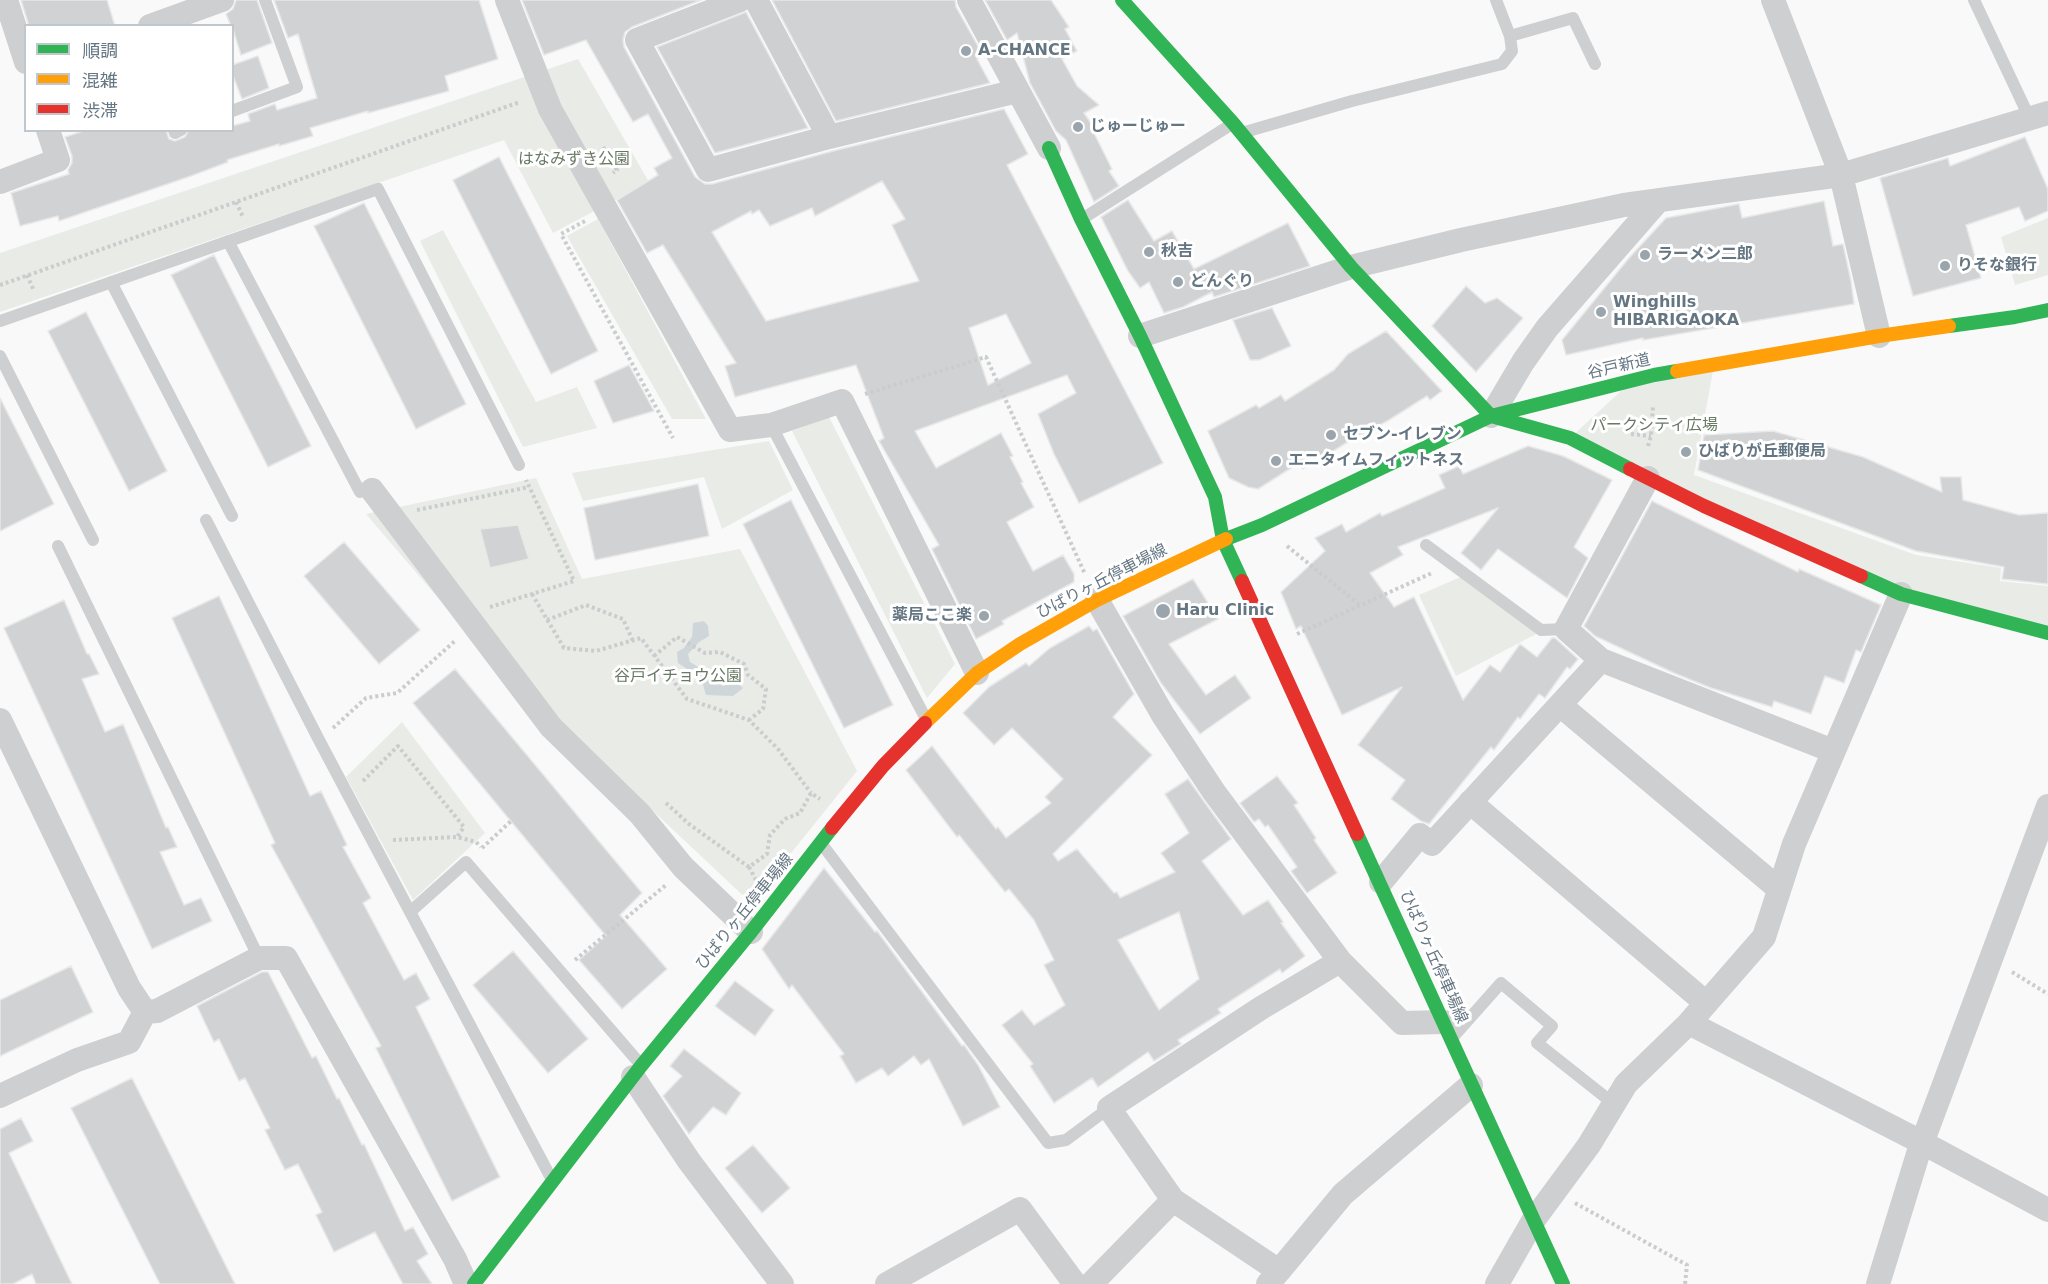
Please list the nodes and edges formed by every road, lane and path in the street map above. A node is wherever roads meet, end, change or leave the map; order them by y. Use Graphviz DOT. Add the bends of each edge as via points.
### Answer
graph roads {
  1 [pos="6,0"];
  2 [pos="222,0"];
  3 [pos="266,0"];
  4 [pos="507,0"];
  5 [pos="740,0"];
  6 [pos="756,0"];
  7 [pos="969,0"];
  8 [pos="1122,0"];
  9 [pos="1496,0"];
  10 [pos="1773,0"];
  11 [pos="1974,0"];
  12 [pos="156,24"];
  13 [pos="1510,36"];
  14 [pos="24,56"];
  15 [pos="1595,64"];
  16 [pos="1017,91"];
  17 [pos="545,93"];
  18 [pos="234,110"];
  19 [pos="2039,116"];
  20 [pos="1237,128"];
  21 [pos="49,132"];
  22 [pos="829,137"];
  23 [pos="1049,148"];
  24 [pos="1841,175"];
  25 [pos="0,182"];
  26 [pos="1657,202"];
  27 [pos="606,210"];
  28 [pos="1081,219"];
  29 [pos="228,241"];
  30 [pos="1351,267"];
  31 [pos="111,282"];
  32 [pos="0,285"];
  33 [pos="2048,310"];
  34 [pos="0,321"];
  35 [pos="1140,336"];
  36 [pos="1879,336"];
  37 [pos="0,356"];
  38 [pos="1654,375"];
  39 [pos="842,401"];
  40 [pos="1491,416"];
  41 [pos="771,425"];
  42 [pos="673,438"];
  43 [pos="522,471"];
  44 [pos="1648,478"];
  45 [pos="529,487"];
  46 [pos="366,491"];
  47 [pos="412,511"];
  48 [pos="232,516"];
  49 [pos="206,520"];
  50 [pos="1262,525"];
  51 [pos="93,540"];
  52 [pos="1223,540"];
  53 [pos="1426,545"];
  54 [pos="58,546"];
  55 [pos="1451,564"];
  56 [pos="532,594"];
  57 [pos="1900,594"];
  58 [pos="1097,600"];
  59 [pos="1361,606"];
  60 [pos="489,607"];
  61 [pos="547,620"];
  62 [pos="1566,629"];
  63 [pos="2048,633"];
  64 [pos="462,635"];
  65 [pos="633,640"];
  66 [pos="1272,645"];
  67 [pos="654,656"];
  68 [pos="1601,660"];
  69 [pos="977,673"];
  70 [pos="1560,705"];
  71 [pos="0,720"];
  72 [pos="749,720"];
  73 [pos="927,720"];
  74 [pos="319,740"];
  75 [pos="1833,751"];
  76 [pos="359,784"];
  77 [pos="811,793"];
  78 [pos="1470,802"];
  79 [pos="2048,806"];
  80 [pos="511,821"];
  81 [pos="388,832"];
  82 [pos="457,837"];
  83 [pos="821,842"];
  84 [pos="482,848"];
  85 [pos="466,862"];
  86 [pos="673,880"];
  87 [pos="1381,882"];
  88 [pos="1779,889"];
  89 [pos="410,912"];
  90 [pos="751,932"];
  91 [pos="260,958"];
  92 [pos="1991,959"];
  93 [pos="1340,961"];
  94 [pos="560,972"];
  95 [pos="2048,994"];
  96 [pos="1706,1003"];
  97 [pos="145,1012"];
  98 [pos="1689,1023"];
  99 [pos="1448,1030"];
  100 [pos="637,1071"];
  101 [pos="1471,1085"];
  102 [pos="0,1096"];
  103 [pos="1614,1104"];
  104 [pos="1109,1108"];
  105 [pos="1923,1143"];
  106 [pos="553,1182"];
  107 [pos="1555,1190"];
  108 [pos="1173,1200"];
  109 [pos="2048,1210"];
  110 [pos="1533,1221"];
  111 [pos="1273,1278"];
  112 [pos="466,1284"];
  113 [pos="474,1284"];
  114 [pos="782,1284"];
  115 [pos="887,1284"];
  116 [pos="1075,1284"];
  117 [pos="1091,1284"];
  118 [pos="1497,1284"];
  119 [pos="1563,1284"];
  120 [pos="1685,1284"];
  121 [pos="1878,1284"];
  1 -- 14 [label="street"];
  2 -- 12 [label="street"];
  3 -- 18 [label="lane" via="297,87"];
  4 -- 17 [label="street"];
  5 -- 22 [label="street" via="637,40 708,170"];
  6 -- 22 [label="street"];
  7 -- 16 [label="street"];
  8 -- 20 [label="main road"];
  9 -- 13 [label="lane"];
  10 -- 24 [label="street"];
  11 -- 19 [label="lane"];
  13 -- 15 [label="lane" via="1573,18"];
  13 -- 20 [label="lane" via="1512,51 1503,64"];
  16 -- 22 [label="street"];
  16 -- 23 [label="street"];
  17 -- 27 [label="street"];
  17 -- 32 [label="path"];
  19 -- 24 [label="street"];
  20 -- 28 [label="lane"];
  20 -- 30 [label="main road"];
  21 -- 25 [label="street" via="58,160"];
  23 -- 28 [label="main road"];
  24 -- 26 [label="street"];
  24 -- 36 [label="street"];
  26 -- 30 [label="street" via="1566,217"];
  26 -- 40 [label="street" via="1547,328"];
  27 -- 41 [label="street" via="730,430"];
  27 -- 42 [label="path" via="561,234"];
  28 -- 35 [label="main road"];
  29 -- 31 [label="lane"];
  29 -- 43 [label="lane" via="378,189"];
  29 -- 46 [label="lane"];
  30 -- 35 [label="street"];
  30 -- 40 [label="main road"];
  31 -- 34 [label="lane"];
  31 -- 48 [label="lane"];
  33 -- 36 [label="main road, 谷戸新道"];
  35 -- 52 [label="main road" via="1215,497"];
  36 -- 38 [label="main road, 谷戸新道"];
  37 -- 51 [label="lane"];
  38 -- 40 [label="main road, 谷戸新道"];
  38 -- 44 [label="path" via="1651,436 1643,460"];
  39 -- 41 [label="street"];
  39 -- 58 [label="path" via="986,357"];
  39 -- 69 [label="street"];
  40 -- 44 [label="main road" via="1570,438"];
  40 -- 50 [label="main road, 谷戸新道"];
  41 -- 73 [label="lane"];
  43 -- 45 [label="path"];
  44 -- 57 [label="main road"];
  44 -- 62 [label="street"];
  45 -- 47 [label="path"];
  45 -- 56 [label="path" via="574,582"];
  46 -- 90 [label="street" via="552,727 640,814 683,867"];
  49 -- 74 [label="lane"];
  50 -- 52 [label="main road, 谷戸新道"];
  50 -- 59 [label="path"];
  52 -- 58 [label="main road, ひばりヶ丘停車場線"];
  52 -- 66 [label="main road, ひばりヶ丘停車場線"];
  53 -- 55 [label="lane"];
  54 -- 91 [label="lane"];
  55 -- 59 [label="path"];
  55 -- 62 [label="lane" via="1541,630"];
  56 -- 60 [label="path"];
  56 -- 61 [label="path"];
  57 -- 63 [label="main road"];
  57 -- 75 [label="street"];
  58 -- 69 [label="main road, ひばりヶ丘停車場線"];
  58 -- 93 [label="street" via="1163,715 1201,772"];
  59 -- 66 [label="path"];
  61 -- 65 [label="path" via="564,648 596,651"];
  61 -- 65 [label="path" via="586,605 623,619"];
  62 -- 68 [label="street"];
  64 -- 74 [label="path" via="397,693 366,698"];
  65 -- 67 [label="path" via="641,638"];
  66 -- 87 [label="main road, ひばりヶ丘停車場線"];
  67 -- 72 [label="path" via="687,699"];
  67 -- 72 [label="path" via="677,637 705,653 720,651 744,664 748,675 766,689 763,709"];
  68 -- 70 [label="street"];
  68 -- 75 [label="street"];
  69 -- 73 [label="main road, ひばりヶ丘停車場線"];
  70 -- 78 [label="street"];
  70 -- 88 [label="street"];
  71 -- 97 [label="street" via="129,988"];
  72 -- 77 [label="path" via="778,749"];
  73 -- 83 [label="main road, ひばりヶ丘停車場線" via="883,766"];
  74 -- 89 [label="lane"];
  75 -- 88 [label="street"];
  76 -- 82 [label="path" via="398,746 464,827"];
  78 -- 87 [label="street" via="1432,844 1420,835"];
  78 -- 96 [label="street"];
  79 -- 92 [label="street"];
  80 -- 84 [label="path"];
  81 -- 82 [label="path" via="393,840"];
  82 -- 84 [label="path" via="476,842"];
  83 -- 90 [label="main road, ひばりヶ丘停車場線"];
  83 -- 104 [label="lane" via="1048,1143 1066,1140"];
  84 -- 85 [label="path"];
  85 -- 89 [label="lane"];
  85 -- 94 [label="lane"];
  86 -- 94 [label="path"];
  87 -- 99 [label="main road, ひばりヶ丘停車場線"];
  88 -- 96 [label="street" via="1764,937"];
  89 -- 106 [label="lane"];
  90 -- 100 [label="main road, ひばりヶ丘停車場線"];
  91 -- 97 [label="street" via="157,1011"];
  91 -- 112 [label="street" via="286,958 295,972"];
  92 -- 95 [label="path"];
  92 -- 105 [label="street"];
  93 -- 99 [label="street" via="1402,1023"];
  93 -- 104 [label="street"];
  94 -- 100 [label="lane"];
  96 -- 98 [label="street"];
  97 -- 102 [label="street" via="129,1042 77,1060"];
  98 -- 103 [label="street" via="1626,1084"];
  98 -- 105 [label="street"];
  99 -- 101 [label="main road, ひばりヶ丘停車場線"];
  99 -- 103 [label="lane" via="1501,983 1552,1026 1537,1043"];
  100 -- 106 [label="main road, ひばりヶ丘停車場線"];
  100 -- 114 [label="street" via="689,1161"];
  101 -- 110 [label="main road, ひばりヶ丘停車場線"];
  101 -- 111 [label="street" via="1343,1194"];
  103 -- 107 [label="street"];
  104 -- 108 [label="street"];
  105 -- 109 [label="street"];
  105 -- 121 [label="street"];
  106 -- 113 [label="main road, ひばりヶ丘停車場線"];
  107 -- 110 [label="street"];
  107 -- 120 [label="path" via="1687,1265"];
  108 -- 111 [label="street"];
  108 -- 117 [label="street"];
  110 -- 118 [label="street"];
  110 -- 119 [label="main road, ひばりヶ丘停車場線"];
  115 -- 116 [label="street" via="1020,1209"];
}
